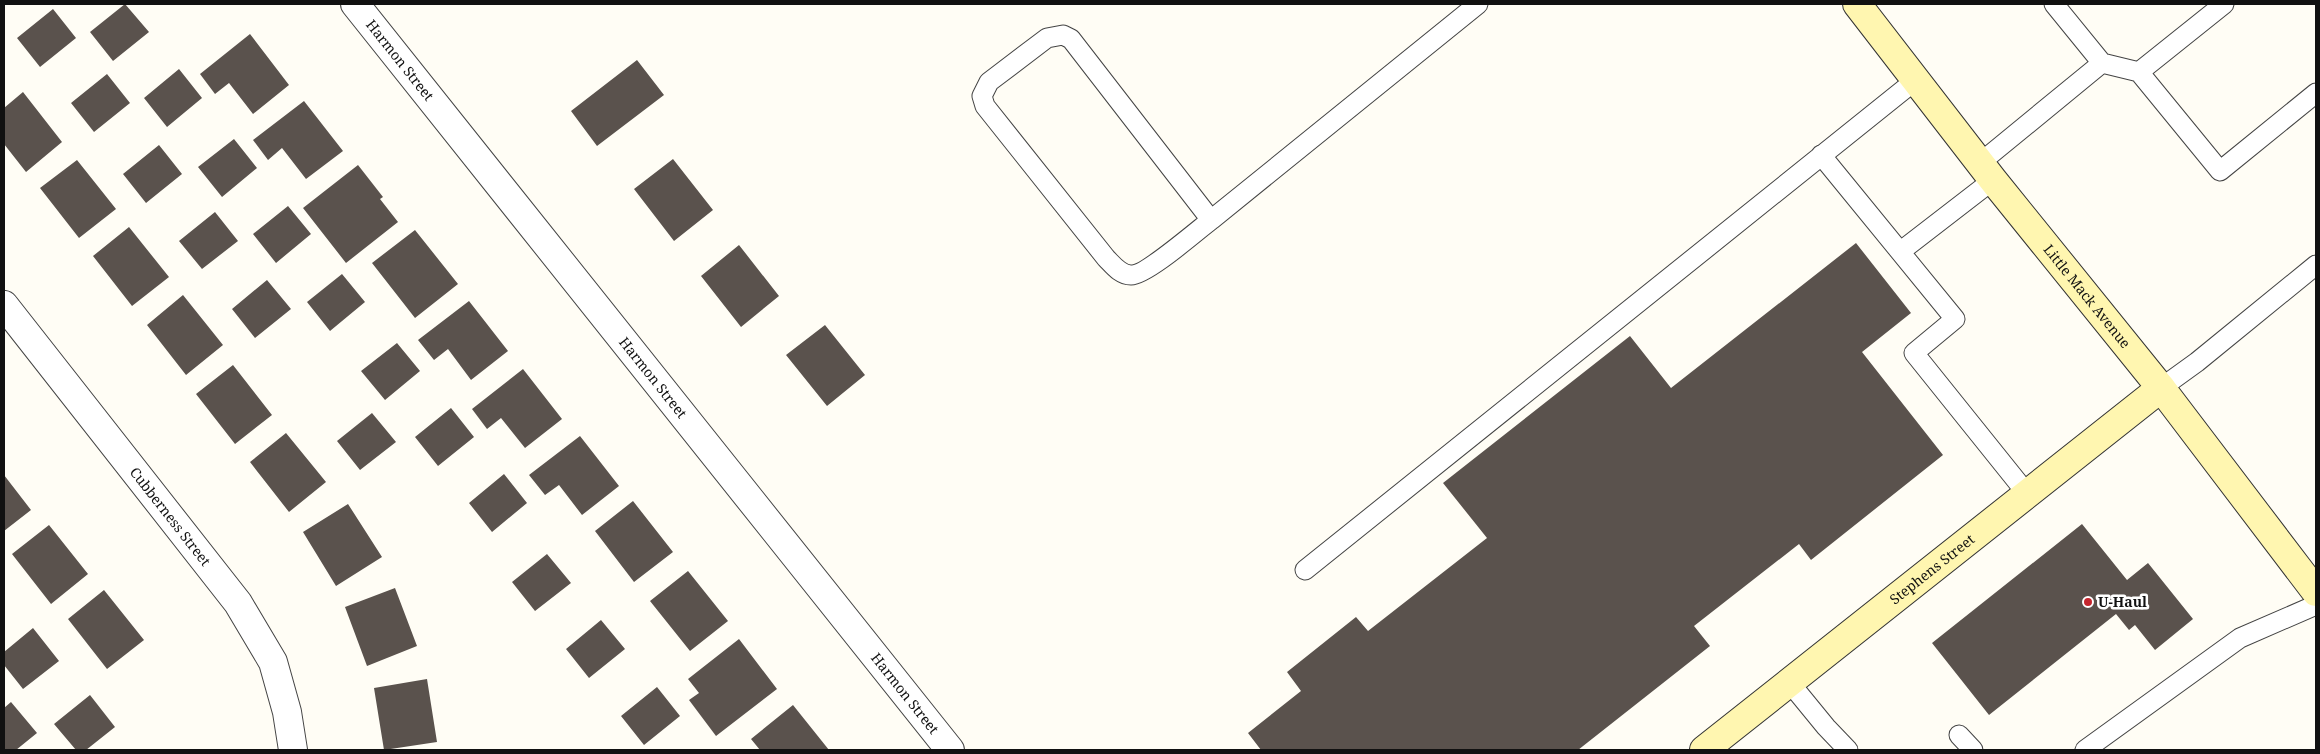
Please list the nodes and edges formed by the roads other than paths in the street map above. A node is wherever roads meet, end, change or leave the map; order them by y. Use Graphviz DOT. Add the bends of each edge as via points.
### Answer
graph roads {
  1 [pos="355,4"];
  2 [pos="1478,4"];
  3 [pos="1857,4"];
  4 [pos="2056,4"];
  5 [pos="2224,4"];
  6 [pos="2102,63"];
  7 [pos="2139,72"];
  8 [pos="1917,80"];
  9 [pos="2316,93"];
  10 [pos="1822,155"];
  11 [pos="1987,171"];
  12 [pos="1211,220"];
  13 [pos="1901,251"];
  14 [pos="2316,266"];
  15 [pos="4,305"];
  16 [pos="2161,388"];
  17 [pos="2028,495"];
  18 [pos="1305,570"];
  19 [pos="2316,592"];
  20 [pos="2316,605"];
  21 [pos="1790,683"];
  22 [pos="1959,735"];
  23 [pos="293,750"];
  24 [pos="950,750"];
  25 [pos="1704,750"];
  26 [pos="1848,750"];
  27 [pos="1973,750"];
  28 [pos="2085,750"];
  1 -- 24 [label="street, Harmon Street"];
  2 -- 12 [label="lane"];
  3 -- 8 [label="main road, Little Mack Avenue"];
  4 -- 6 [label="lane"];
  5 -- 7 [label="lane"];
  6 -- 7 [label="lane"];
  6 -- 11 [label="lane"];
  7 -- 9 [label="lane" via="2220,171"];
  8 -- 10 [label="lane"];
  8 -- 11 [label="main road, Little Mack Avenue"];
  10 -- 13 [label="lane"];
  10 -- 18 [label="lane"];
  11 -- 13 [label="lane"];
  11 -- 16 [label="main road, Little Mack Avenue"];
  12 -- 12 [label="lane" via="1141,274 1131,276 1119,271 985,106 982,96 988,82 1047,38 1063,36 1070,39"];
  13 -- 17 [label="lane" via="1955,319 1914,353"];
  14 -- 16 [label="lane"];
  15 -- 23 [label="street, Cubberness Street" via="238,603 273,662 287,712"];
  16 -- 17 [label="main road, Stephens Street"];
  16 -- 19 [label="main road, Little Mack Avenue"];
  17 -- 21 [label="main road, Stephens Street"];
  20 -- 28 [label="lane" via="2240,638"];
  21 -- 25 [label="main road, Stephens Street"];
  21 -- 26 [label="lane"];
  22 -- 27 [label="lane"];
}
